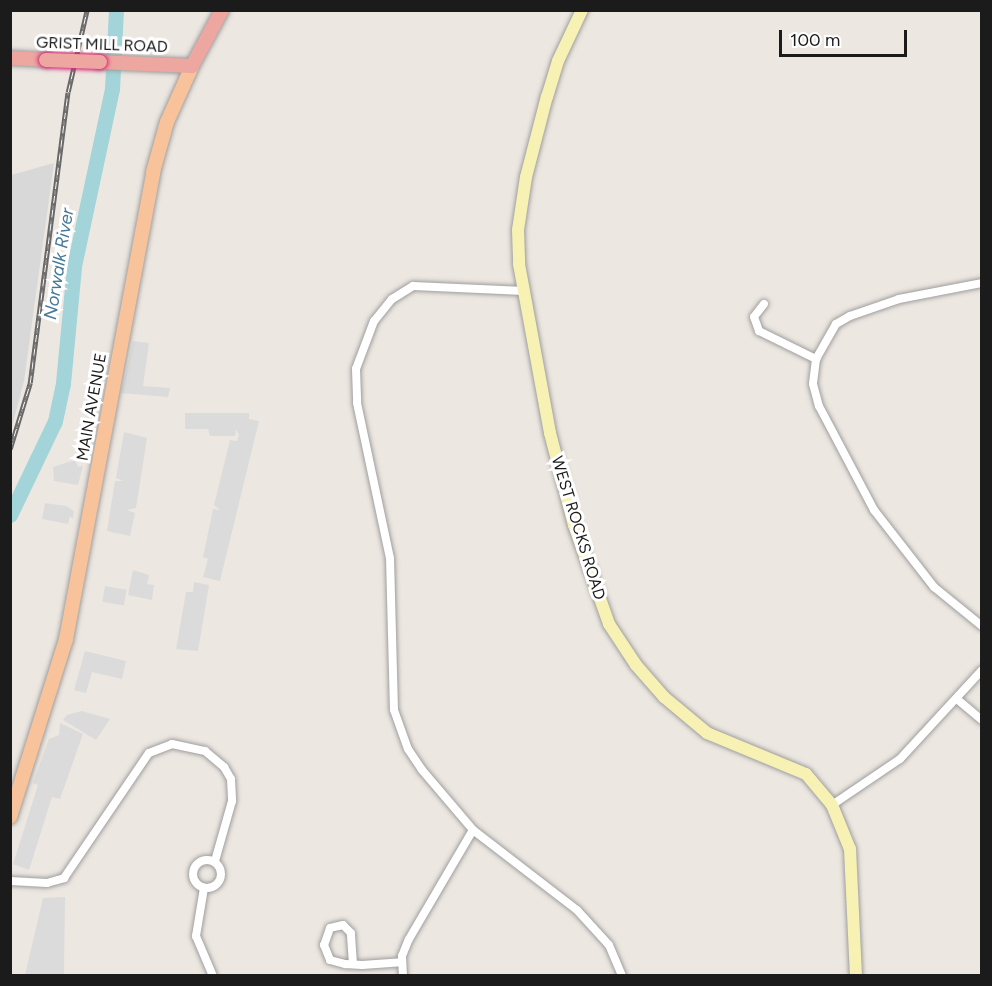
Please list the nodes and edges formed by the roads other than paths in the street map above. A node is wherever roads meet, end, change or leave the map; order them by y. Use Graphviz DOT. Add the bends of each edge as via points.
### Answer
graph roads {
  1 [pos="222,10"];
  2 [pos="582,10"];
  3 [pos="10,58"];
  4 [pos="192,66"];
  5 [pos="981,284"];
  6 [pos="524,291"];
  7 [pos="764,304"];
  8 [pos="816,359"];
  9 [pos="981,626"];
  10 [pos="981,670"];
  11 [pos="958,700"];
  12 [pos="981,720"];
  13 [pos="832,805"];
  14 [pos="10,817"];
  15 [pos="473,830"];
  16 [pos="214,861"];
  17 [pos="10,881"];
  18 [pos="202,887"];
  19 [pos="400,962"];
  20 [pos="353,964"];
  21 [pos="213,975"];
  22 [pos="403,975"];
  23 [pos="622,975"];
  24 [pos="856,975"];
  1 -- 4 [label="highway, MAIN AVENUE"];
  2 -- 6 [label="main road, WEST ROCKS ROAD" via="554,72 525,177 518,230"];
  3 -- 4 [label="highway, GRIST MILL ROAD, bridge"];
  4 -- 14 [label="main road, MAIN AVENUE" via="167,122 153,172 66,639"];
  5 -- 8 [label="street" via="899,299 850,316 836,324"];
  6 -- 13 [label="main road, WEST ROCKS ROAD" via="553,444 577,536 609,624 636,665 687,718 707,733 797,769 815,782"];
  6 -- 15 [label="street" via="413,286 392,299 374,321 356,369 357,403 390,558 397,719 422,770"];
  7 -- 8 [label="street" via="754,317 759,331"];
  8 -- 9 [label="street" via="815,395 861,489 903,552 934,586"];
  10 -- 11 [label="street"];
  11 -- 12 [label="street"];
  11 -- 13 [label="street" via="888,770"];
  13 -- 24 [label="main road, WEST ROCKS ROAD" via="850,849"];
  15 -- 19 [label="street" via="425,909"];
  15 -- 23 [label="street" via="577,910 609,945"];
  16 -- 17 [label="street" via="232,801 231,778 216,758 205,751 172,744 149,753 64,878 47,883"];
  16 -- 18 [label="street" via="220,866 221,878 215,886"];
  16 -- 18 [label="street" via="201,860 195,867 193,875"];
  18 -- 21 [label="street" via="195,926"];
  19 -- 20 [label="street"];
  19 -- 22 [label="street"];
  20 -- 20 [label="street" via="336,963 327,956 324,945 330,928 342,926 351,933"];
}
